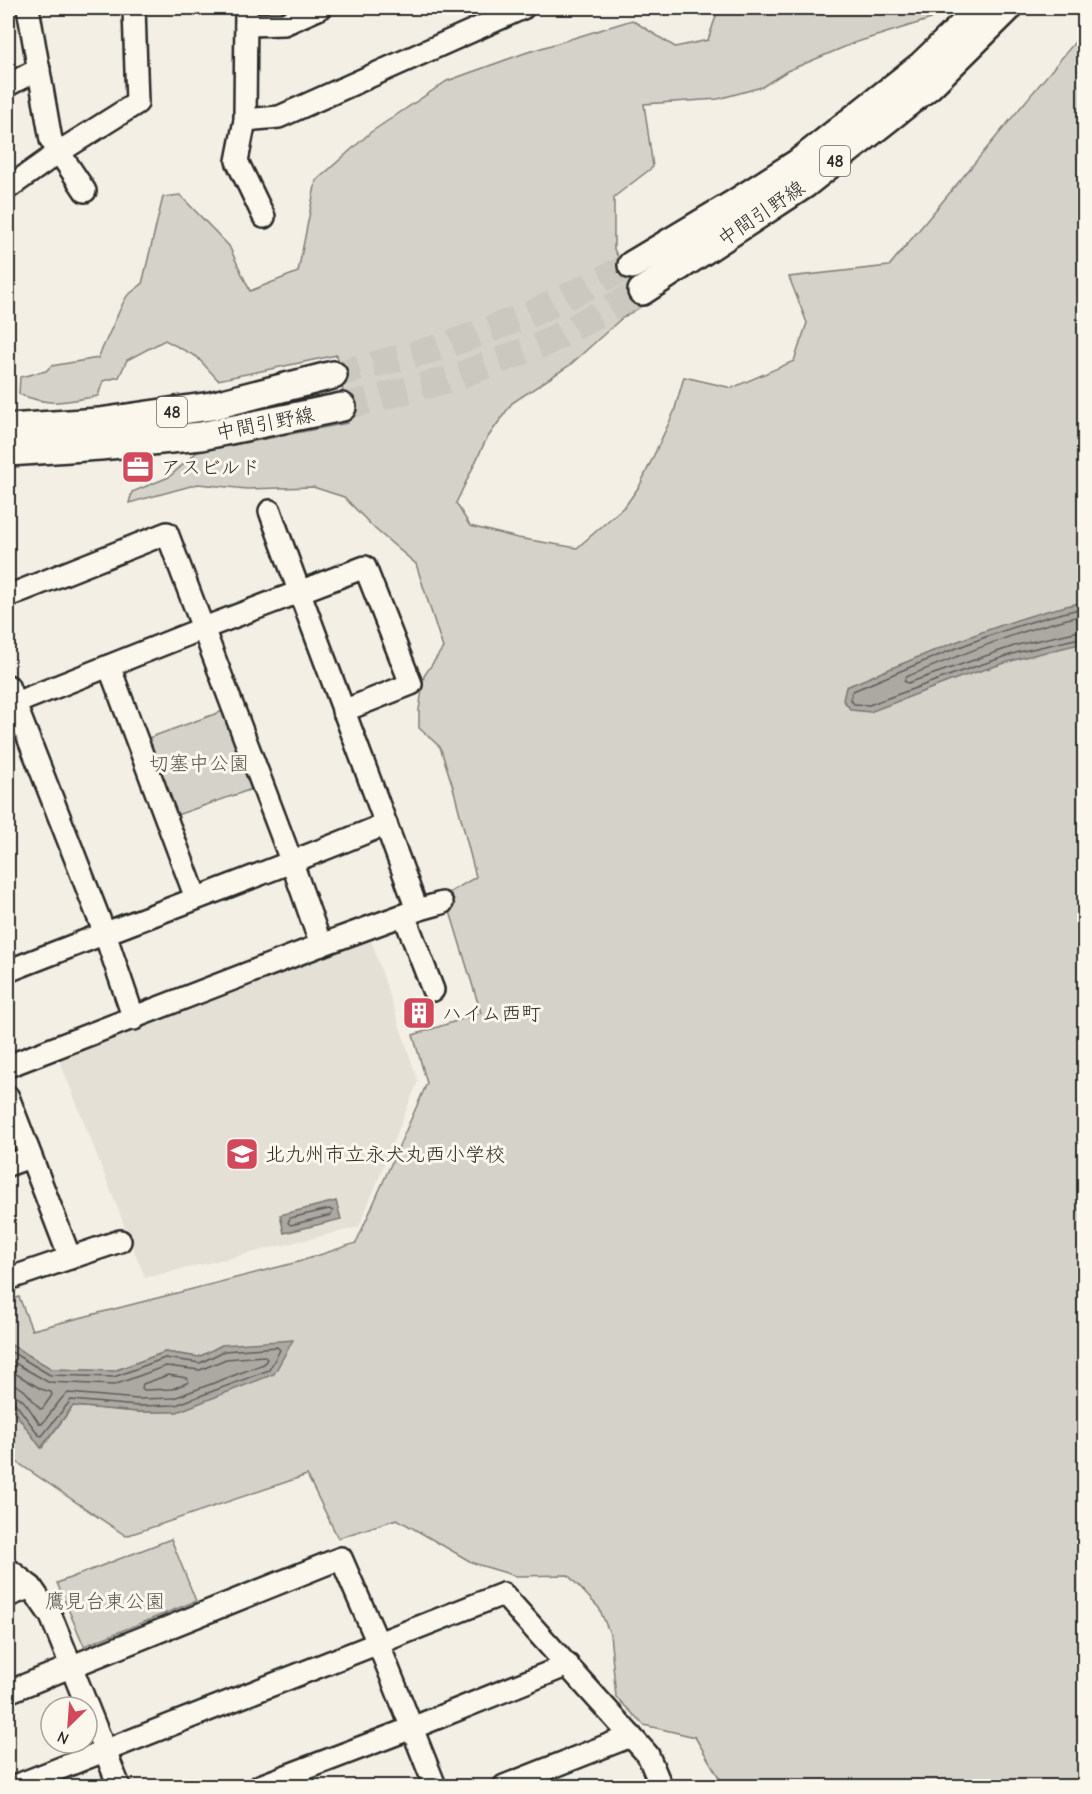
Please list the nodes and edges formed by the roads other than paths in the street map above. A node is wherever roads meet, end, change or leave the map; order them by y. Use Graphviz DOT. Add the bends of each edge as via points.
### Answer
graph roads {
  1 [pos="28,8"];
  2 [pos="134,8"];
  3 [pos="321,8"];
  4 [pos="523,8"];
  5 [pos="981,8"];
  6 [pos="1008,8"];
  7 [pos="246,16"];
  8 [pos="39,69"];
  9 [pos="8,85"];
  10 [pos="245,120"];
  11 [pos="59,152"];
  12 [pos="8,188"];
  13 [pos="86,191"];
  14 [pos="264,217"];
  15 [pos="632,265"];
  16 [pos="642,291"];
  17 [pos="333,375"];
  18 [pos="342,407"];
  19 [pos="8,428"];
  20 [pos="8,452"];
  21 [pos="270,512"];
  22 [pos="298,591"];
  23 [pos="8,596"];
  24 [pos="204,628"];
  25 [pos="109,666"];
  26 [pos="10,698"];
  27 [pos="343,711"];
  28 [pos="386,824"];
  29 [pos="292,863"];
  30 [pos="196,898"];
  31 [pos="442,903"];
  32 [pos="410,912"];
  33 [pos="105,934"];
  34 [pos="321,945"];
  35 [pos="8,969"];
  36 [pos="433,990"];
  37 [pos="134,1019"];
  38 [pos="8,1066"];
  39 [pos="8,1097"];
  40 [pos="30,1157"];
  41 [pos="8,1166"];
  42 [pos="120,1241"];
  43 [pos="70,1258"];
  44 [pos="8,1279"];
  45 [pos="8,1569"];
  46 [pos="31,1587"];
  47 [pos="8,1596"];
  48 [pos="378,1643"];
  49 [pos="72,1665"];
  50 [pos="568,1665"];
  51 [pos="8,1692"];
  52 [pos="412,1728"];
  53 [pos="631,1736"];
  54 [pos="104,1751"];
  55 [pos="15,1786"];
  56 [pos="119,1786"];
  57 [pos="260,1786"];
  58 [pos="435,1786"];
  59 [pos="504,1786"];
  60 [pos="661,1786"];
  1 -- 8 [label="street"];
  2 -- 11 [label="street" via="137,103"];
  3 -- 7 [label="street" via="284,24"];
  4 -- 10 [label="street" via="279,117"];
  5 -- 15 [label="main road, 中間引野線 / 48" via="922,65 798,163"];
  6 -- 16 [label="main road, 中間引野線 / 48" via="929,86 805,184"];
  7 -- 10 [label="street"];
  8 -- 9 [label="street"];
  8 -- 11 [label="street" via="51,140"];
  10 -- 14 [label="street" via="237,161"];
  11 -- 12 [label="street"];
  11 -- 13 [label="street"];
  17 -- 19 [label="main road, 中間引野線 / 48" via="211,406 99,422"];
  18 -- 20 [label="main road, 中間引野線 / 48" via="201,436"];
  21 -- 22 [label="street"];
  22 -- 24 [label="street"];
  22 -- 27 [label="street"];
  22 -- 27 [label="street" via="365,567 411,684"];
  23 -- 24 [label="street" via="167,533"];
  24 -- 25 [label="street"];
  24 -- 29 [label="street"];
  25 -- 26 [label="street"];
  25 -- 30 [label="street"];
  26 -- 33 [label="street"];
  27 -- 28 [label="street"];
  28 -- 29 [label="street"];
  28 -- 32 [label="street"];
  29 -- 30 [label="street"];
  29 -- 34 [label="street"];
  30 -- 33 [label="street"];
  31 -- 32 [label="street"];
  32 -- 34 [label="street"];
  32 -- 36 [label="street"];
  33 -- 35 [label="street"];
  33 -- 37 [label="street"];
  34 -- 37 [label="street"];
  37 -- 38 [label="street"];
  39 -- 40 [label="street"];
  40 -- 41 [label="street"];
  40 -- 43 [label="street"];
  42 -- 43 [label="street"];
  43 -- 44 [label="street"];
  45 -- 46 [label="street"];
  46 -- 47 [label="street"];
  46 -- 49 [label="street" via="51,1616"];
  48 -- 49 [label="street" via="341,1558"];
  48 -- 50 [label="street" via="503,1594"];
  48 -- 52 [label="street"];
  48 -- 54 [label="street"];
  49 -- 51 [label="street"];
  49 -- 54 [label="street"];
  50 -- 52 [label="street"];
  50 -- 53 [label="street"];
  52 -- 57 [label="street"];
  52 -- 58 [label="street"];
  53 -- 59 [label="street"];
  53 -- 60 [label="street" via="648,1755"];
  54 -- 55 [label="street"];
  54 -- 56 [label="street"];
}
